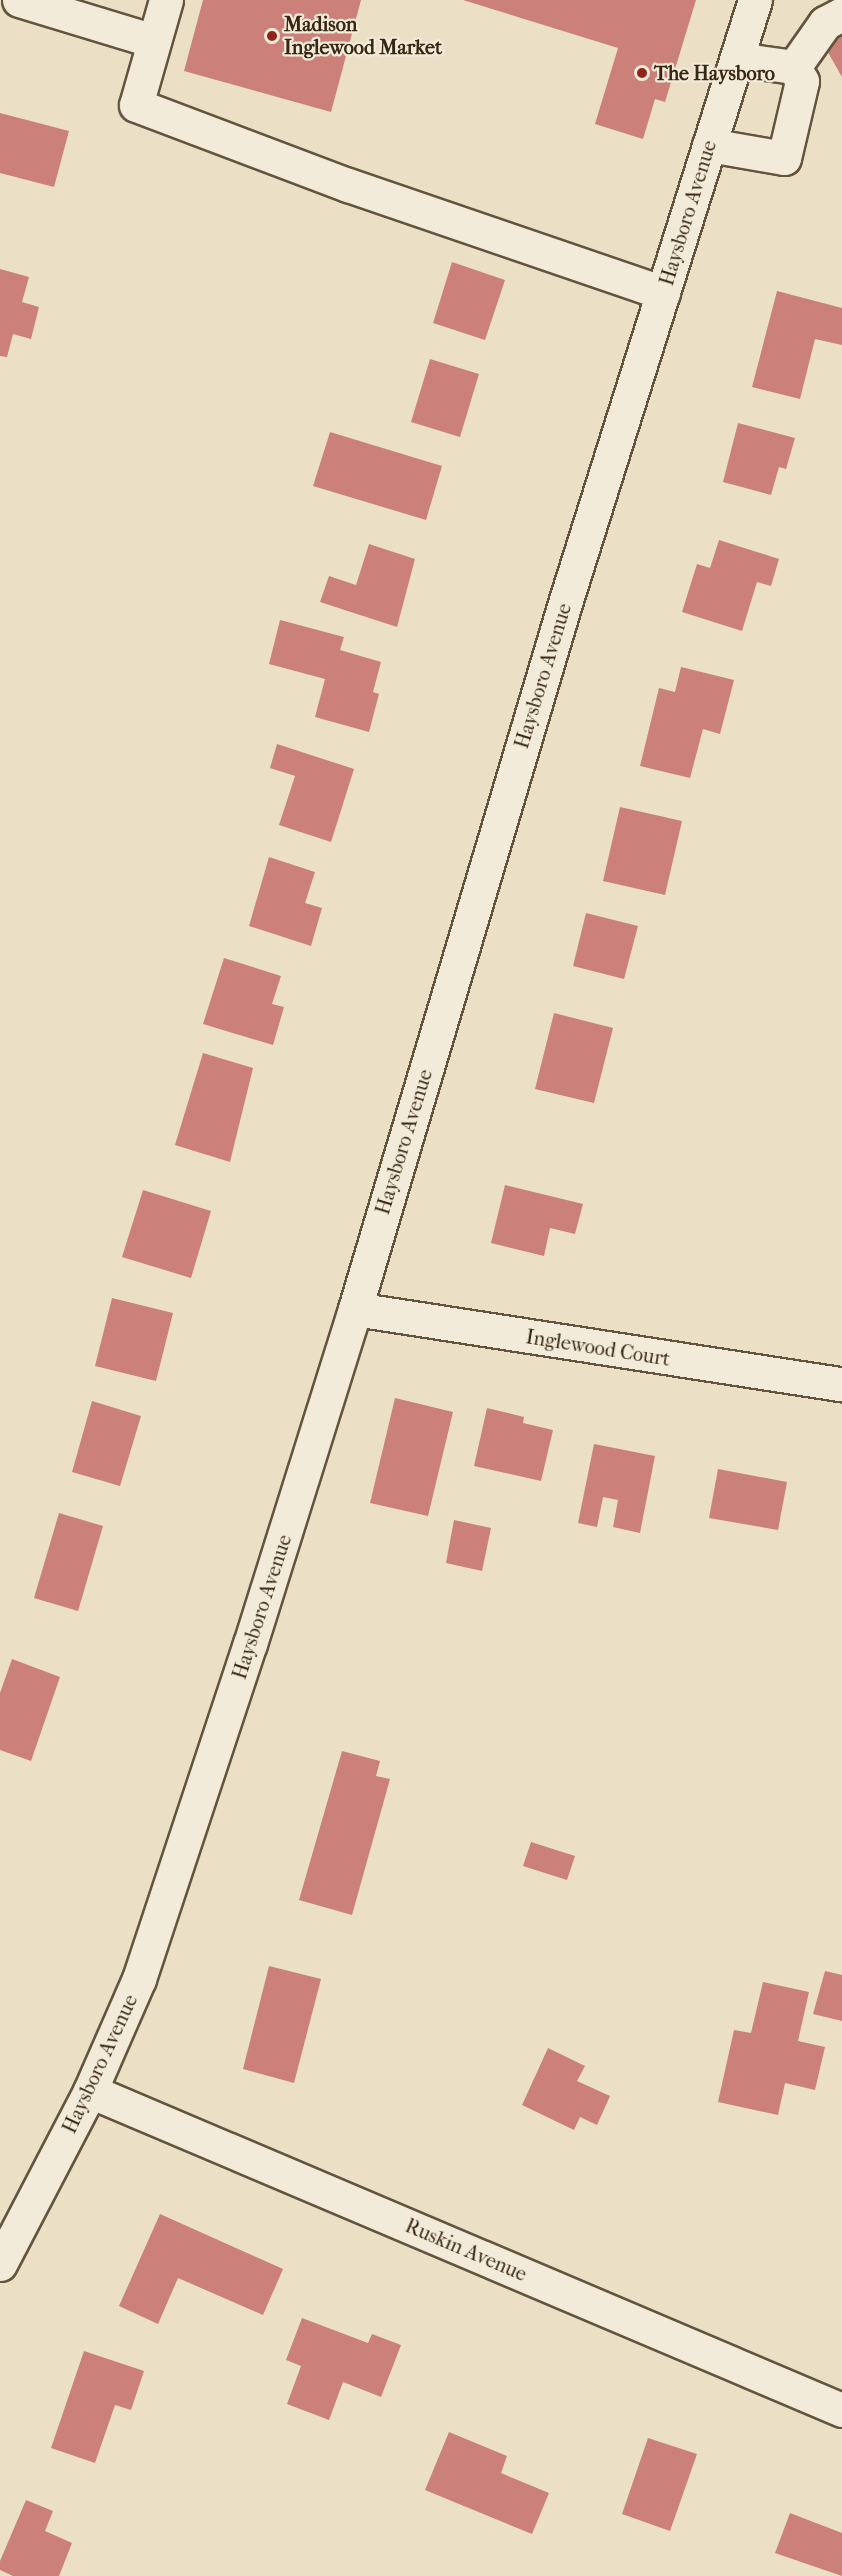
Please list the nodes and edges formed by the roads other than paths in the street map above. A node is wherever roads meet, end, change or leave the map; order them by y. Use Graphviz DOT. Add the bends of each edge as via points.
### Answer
graph roads {
  1 [pos="19,0"];
  2 [pos="166,0"];
  3 [pos="755,0"];
  4 [pos="842,14"];
  5 [pos="154,40"];
  6 [pos="736,59"];
  7 [pos="795,67"];
  8 [pos="709,145"];
  9 [pos="663,293"];
  10 [pos="355,1309"];
  11 [pos="842,1384"];
  12 [pos="90,2091"];
  13 [pos="0,2264"];
  14 [pos="842,2410"];
  1 -- 5 [label="street"];
  2 -- 5 [label="street"];
  3 -- 6 [label="street, Haysboro Avenue"];
  4 -- 7 [label="street" via="825,23"];
  5 -- 9 [label="street" via="136,105 348,185"];
  6 -- 7 [label="street"];
  6 -- 8 [label="street, Haysboro Avenue"];
  7 -- 8 [label="street" via="802,81 784,158"];
  8 -- 9 [label="street, Haysboro Avenue"];
  9 -- 10 [label="street, Haysboro Avenue" via="566,600"];
  10 -- 11 [label="street, Inglewood Court"];
  10 -- 12 [label="street, Haysboro Avenue" via="139,1979"];
  12 -- 13 [label="street, Haysboro Avenue"];
  12 -- 14 [label="street, Ruskin Avenue"];
}
